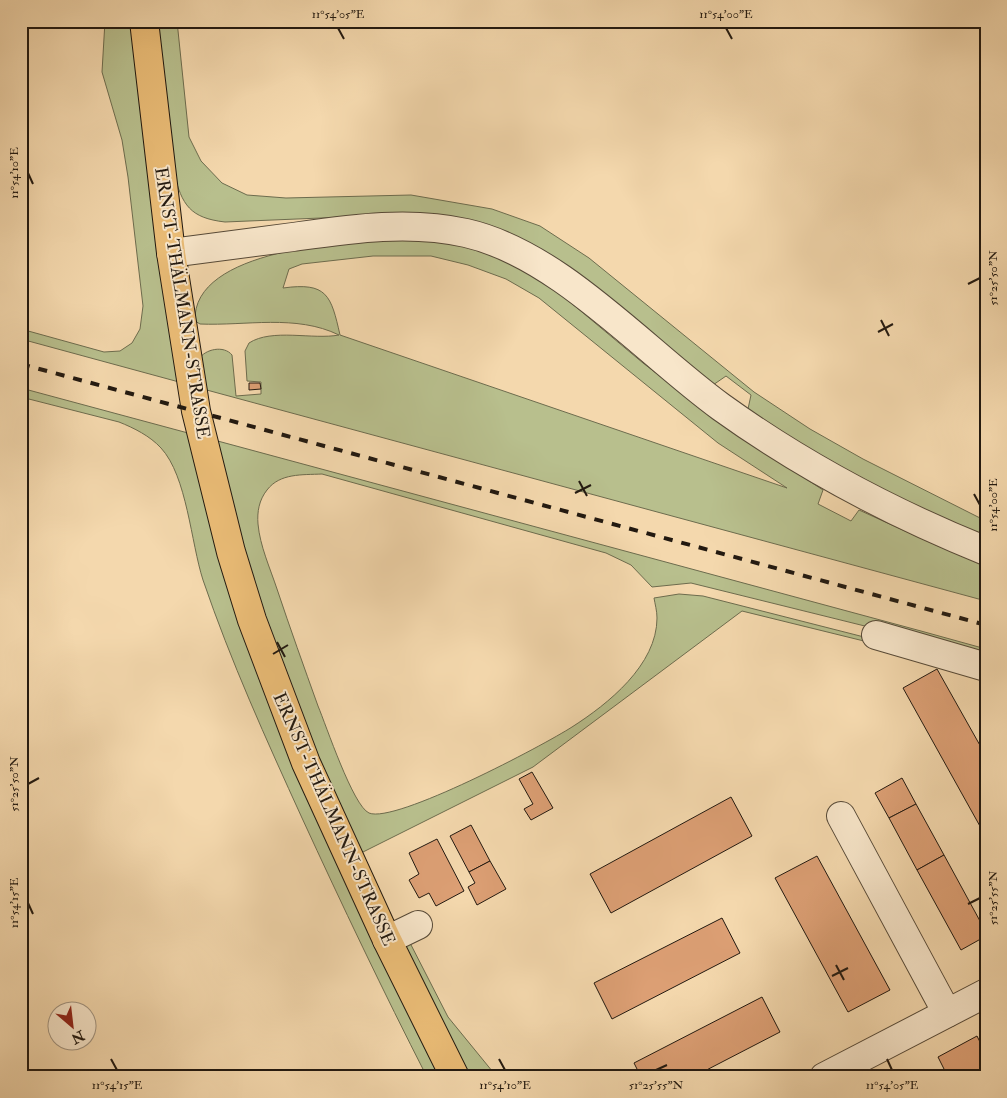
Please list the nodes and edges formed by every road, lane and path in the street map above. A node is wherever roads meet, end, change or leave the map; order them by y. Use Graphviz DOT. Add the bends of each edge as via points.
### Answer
graph roads {
  1 [pos="144,21"];
  2 [pos="171,253"];
  3 [pos="986,550"];
  4 [pos="876,635"];
  5 [pos="986,667"];
  6 [pos="841,816"];
  7 [pos="418,925"];
  8 [pos="387,940"];
  9 [pos="986,993"];
  10 [pos="947,1013"];
  11 [pos="455,1077"];
  12 [pos="824,1077"];
  1 -- 2 [label="main road, ERNST-THÄLMANN-STRASSE"];
  2 -- 3 [label="street" via="388,226 466,233 501,244 537,262 570,285 721,407 780,447 885,507"];
  2 -- 8 [label="main road, ERNST-THÄLMANN-STRASSE" via="196,411 231,552 252,620 306,763"];
  4 -- 5 [label="street"];
  6 -- 10 [label="street"];
  7 -- 8 [label="street"];
  8 -- 11 [label="main road, ERNST-THÄLMANN-STRASSE"];
  9 -- 10 [label="street"];
  10 -- 12 [label="street"];
}
